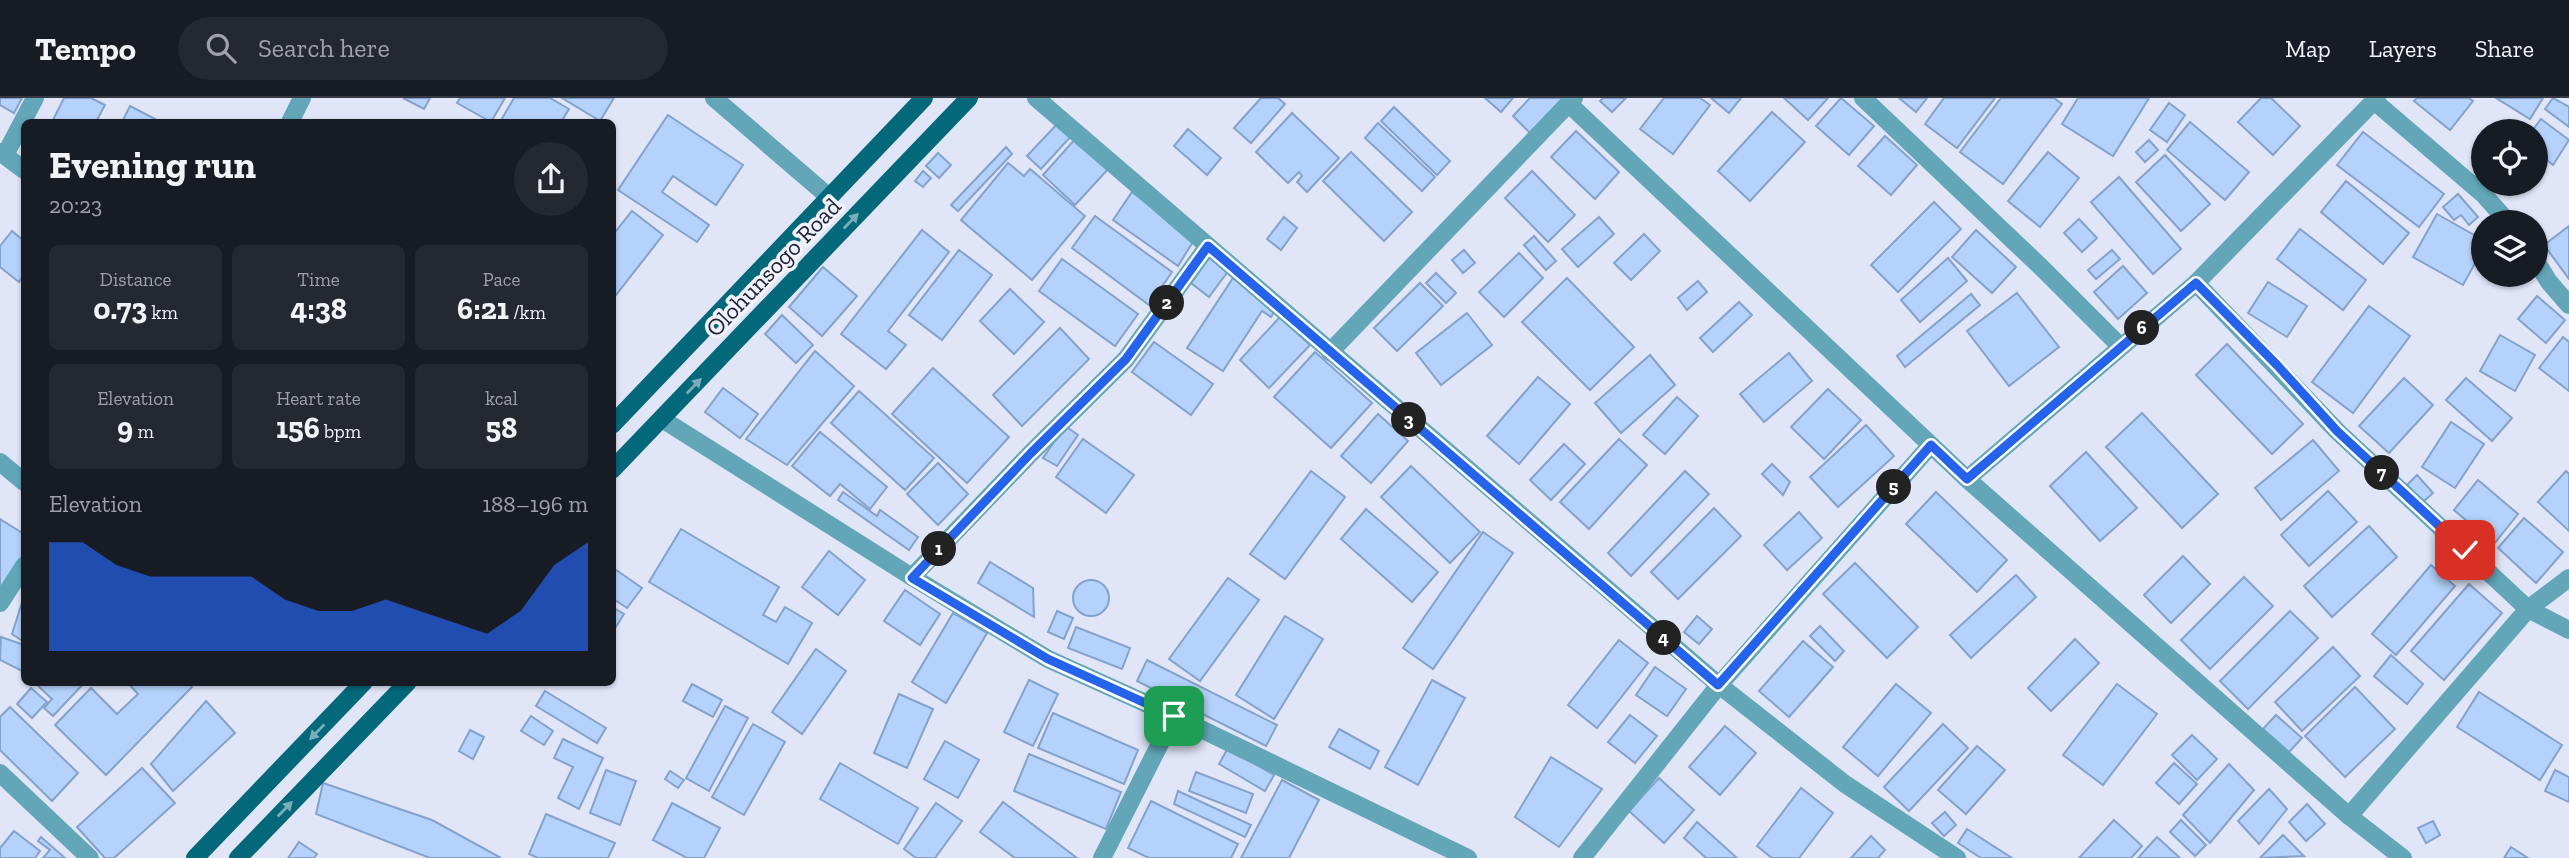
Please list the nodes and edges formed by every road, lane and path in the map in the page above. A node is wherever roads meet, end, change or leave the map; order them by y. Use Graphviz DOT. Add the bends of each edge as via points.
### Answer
graph roads {
  1 [pos="35,98"];
  2 [pos="302,98"];
  3 [pos="715,98"];
  4 [pos="924,98"];
  5 [pos="969,98"];
  6 [pos="1036,98"];
  7 [pos="1863,98"];
  8 [pos="2375,99"];
  9 [pos="1572,101"];
  10 [pos="22,119"];
  11 [pos="292,119"];
  12 [pos="21,121"];
  13 [pos="2,153"];
  14 [pos="21,168"];
  15 [pos="828,197"];
  16 [pos="2497,210"];
  17 [pos="1208,246"];
  18 [pos="2548,280"];
  19 [pos="2196,283"];
  20 [pos="2569,305"];
  21 [pos="2120,346"];
  22 [pos="1330,352"];
  23 [pos="662,419"];
  24 [pos="616,421"];
  25 [pos="1931,445"];
  26 [pos="0,462"];
  27 [pos="616,466"];
  28 [pos="1967,479"];
  29 [pos="21,480"];
  30 [pos="21,571"];
  31 [pos="912,578"];
  32 [pos="2569,578"];
  33 [pos="0,603"];
  34 [pos="2528,609"];
  35 [pos="2569,630"];
  36 [pos="1718,685"];
  37 [pos="360,686"];
  38 [pos="400,686"];
  39 [pos="1174,716"];
  40 [pos="0,773"];
  41 [pos="2349,817"];
  42 [pos="90,858"];
  43 [pos="195,858"];
  44 [pos="238,858"];
  45 [pos="1102,858"];
  46 [pos="1468,858"];
  47 [pos="1582,858"];
  48 [pos="1957,858"];
  49 [pos="2403,858"];
  1 -- 10 [label="street"];
  2 -- 11 [label="street"];
  3 -- 15 [label="street"];
  4 -- 15 [label="main road, Olohunsogo Road"];
  23 -- 5 [label="main road, Olohunsogo Road, one-way"];
  6 -- 17 [label="street"];
  7 -- 21 [label="street"];
  8 -- 16 [label="street"];
  8 -- 19 [label="street"];
  9 -- 22 [label="street"];
  9 -- 25 [label="street"];
  12 -- 13 [label="street"];
  13 -- 14 [label="street"];
  15 -- 24 [label="main road, Olohunsogo Road"];
  17 -- 22 [label="street"];
  17 -- 31 [label="street" via="1126,359"];
  18 -- 20 [label="street"];
  19 -- 21 [label="street"];
  19 -- 34 [label="street" via="2337,431"];
  21 -- 28 [label="street"];
  22 -- 36 [label="street"];
  23 -- 27 [label="main road, Olohunsogo Road"];
  23 -- 31 [label="street"];
  25 -- 28 [label="street"];
  25 -- 36 [label="street"];
  26 -- 29 [label="street"];
  28 -- 41 [label="street"];
  30 -- 33 [label="street"];
  31 -- 39 [label="street" via="1048,659"];
  32 -- 34 [label="street"];
  34 -- 35 [label="street"];
  34 -- 41 [label="street"];
  36 -- 47 [label="street"];
  36 -- 48 [label="street" via="1845,784"];
  37 -- 43 [label="main road, one-way"];
  44 -- 38 [label="main road, one-way"];
  39 -- 45 [label="street"];
  39 -- 46 [label="street"];
  40 -- 42 [label="street"];
  41 -- 49 [label="street"];
}
